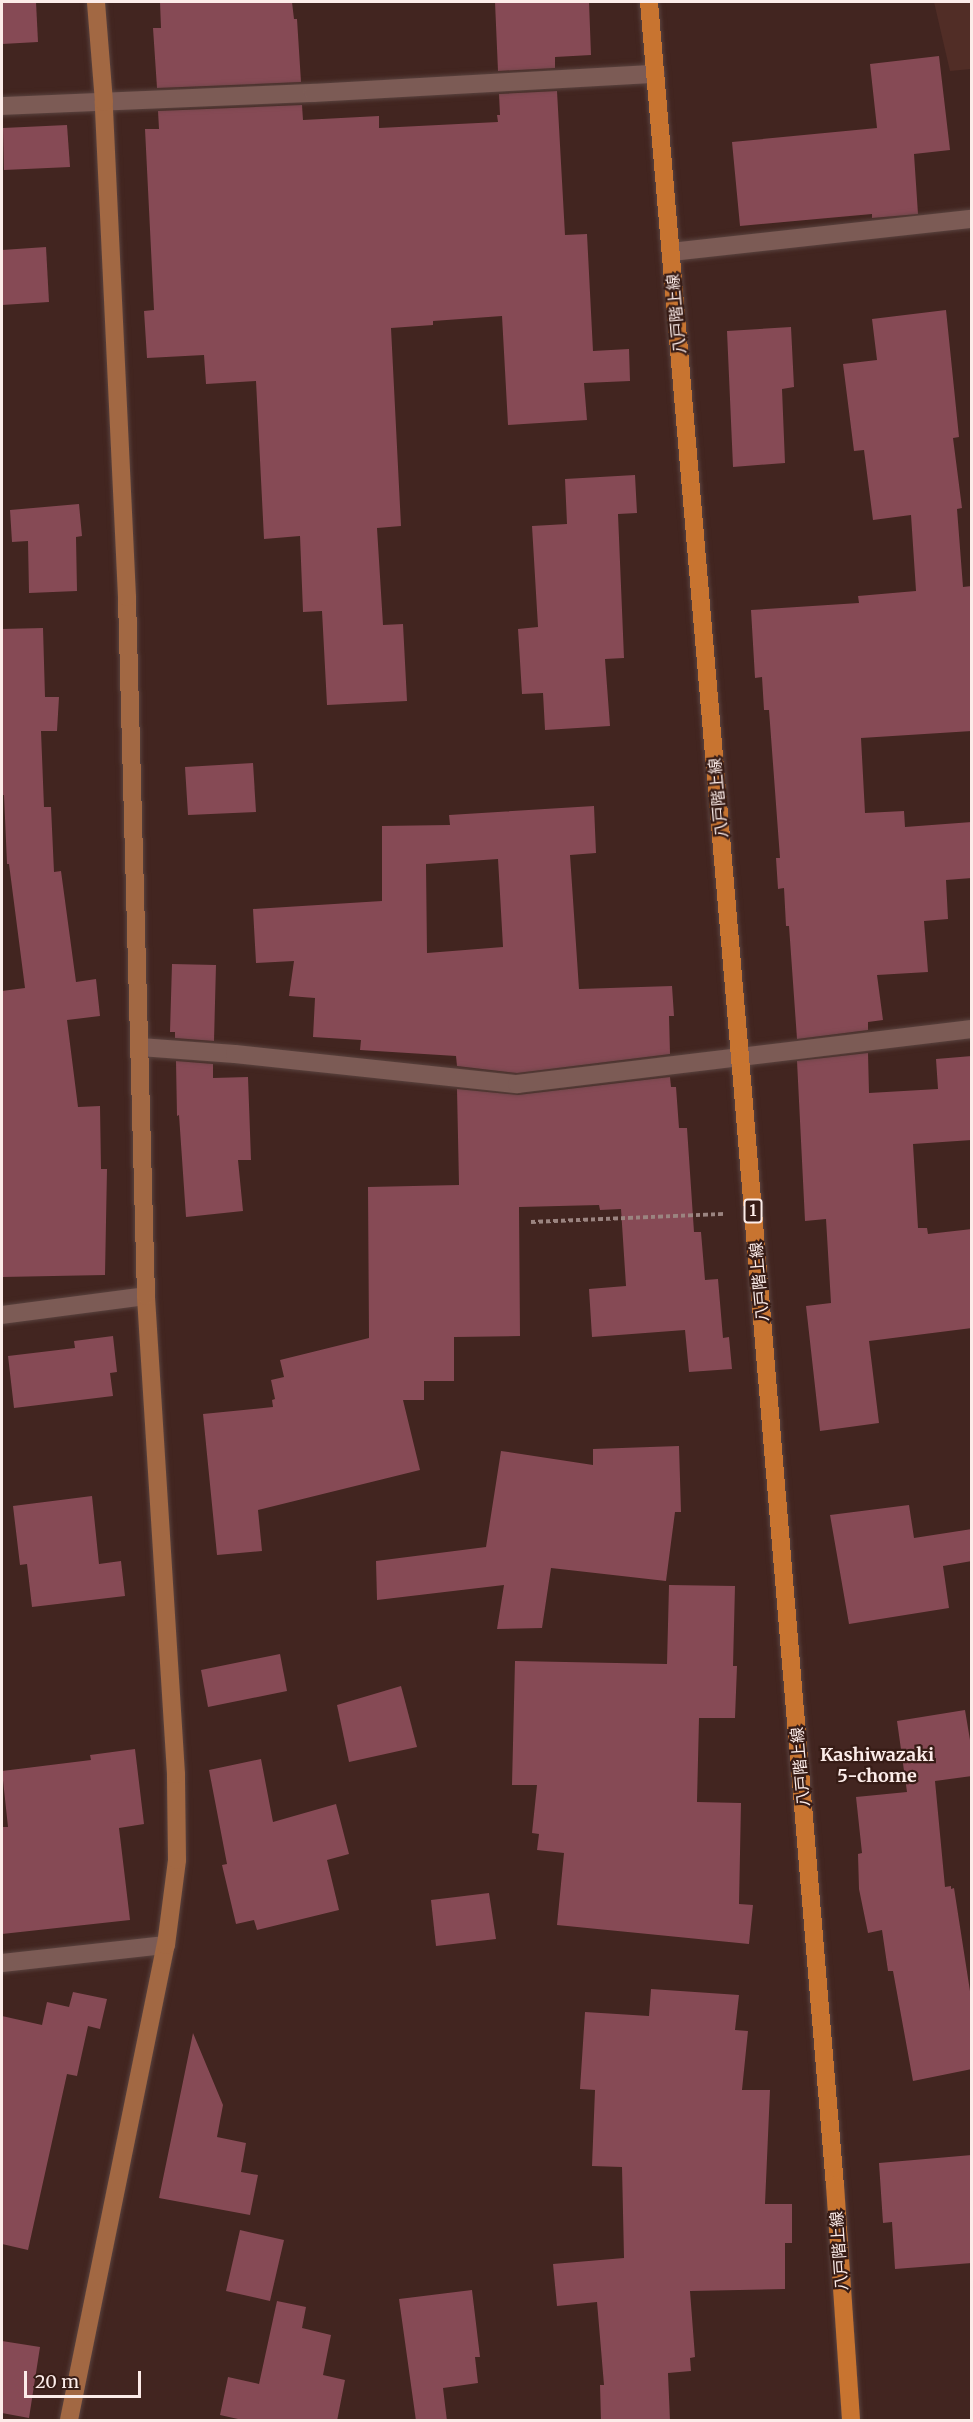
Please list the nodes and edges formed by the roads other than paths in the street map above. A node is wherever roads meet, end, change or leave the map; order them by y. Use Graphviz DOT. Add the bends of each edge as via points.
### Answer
graph roads {
  1 [pos="96,2"];
  2 [pos="649,2"];
  3 [pos="656,74"];
  4 [pos="104,102"];
  5 [pos="2,106"];
  6 [pos="972,219"];
  7 [pos="671,252"];
  8 [pos="972,1029"];
  9 [pos="140,1047"];
  10 [pos="740,1057"];
  11 [pos="146,1296"];
  12 [pos="2,1316"];
  13 [pos="166,1945"];
  14 [pos="2,1963"];
  15 [pos="69,2421"];
  16 [pos="851,2421"];
  1 -- 4 [label="street"];
  2 -- 3 [label="main road, 八戸階上線 / 1"];
  3 -- 4 [label="street"];
  3 -- 7 [label="main road, 八戸階上線 / 1"];
  4 -- 5 [label="street"];
  4 -- 9 [label="street" via="127,597"];
  6 -- 7 [label="street"];
  7 -- 10 [label="main road, 八戸階上線 / 1"];
  8 -- 10 [label="street"];
  9 -- 10 [label="street" via="517,1084"];
  9 -- 11 [label="street"];
  10 -- 16 [label="main road, 八戸階上線 / 1" via="835,2185"];
  11 -- 12 [label="street"];
  11 -- 13 [label="street" via="176,1774 177,1860"];
  13 -- 14 [label="street"];
  13 -- 15 [label="street"];
}
